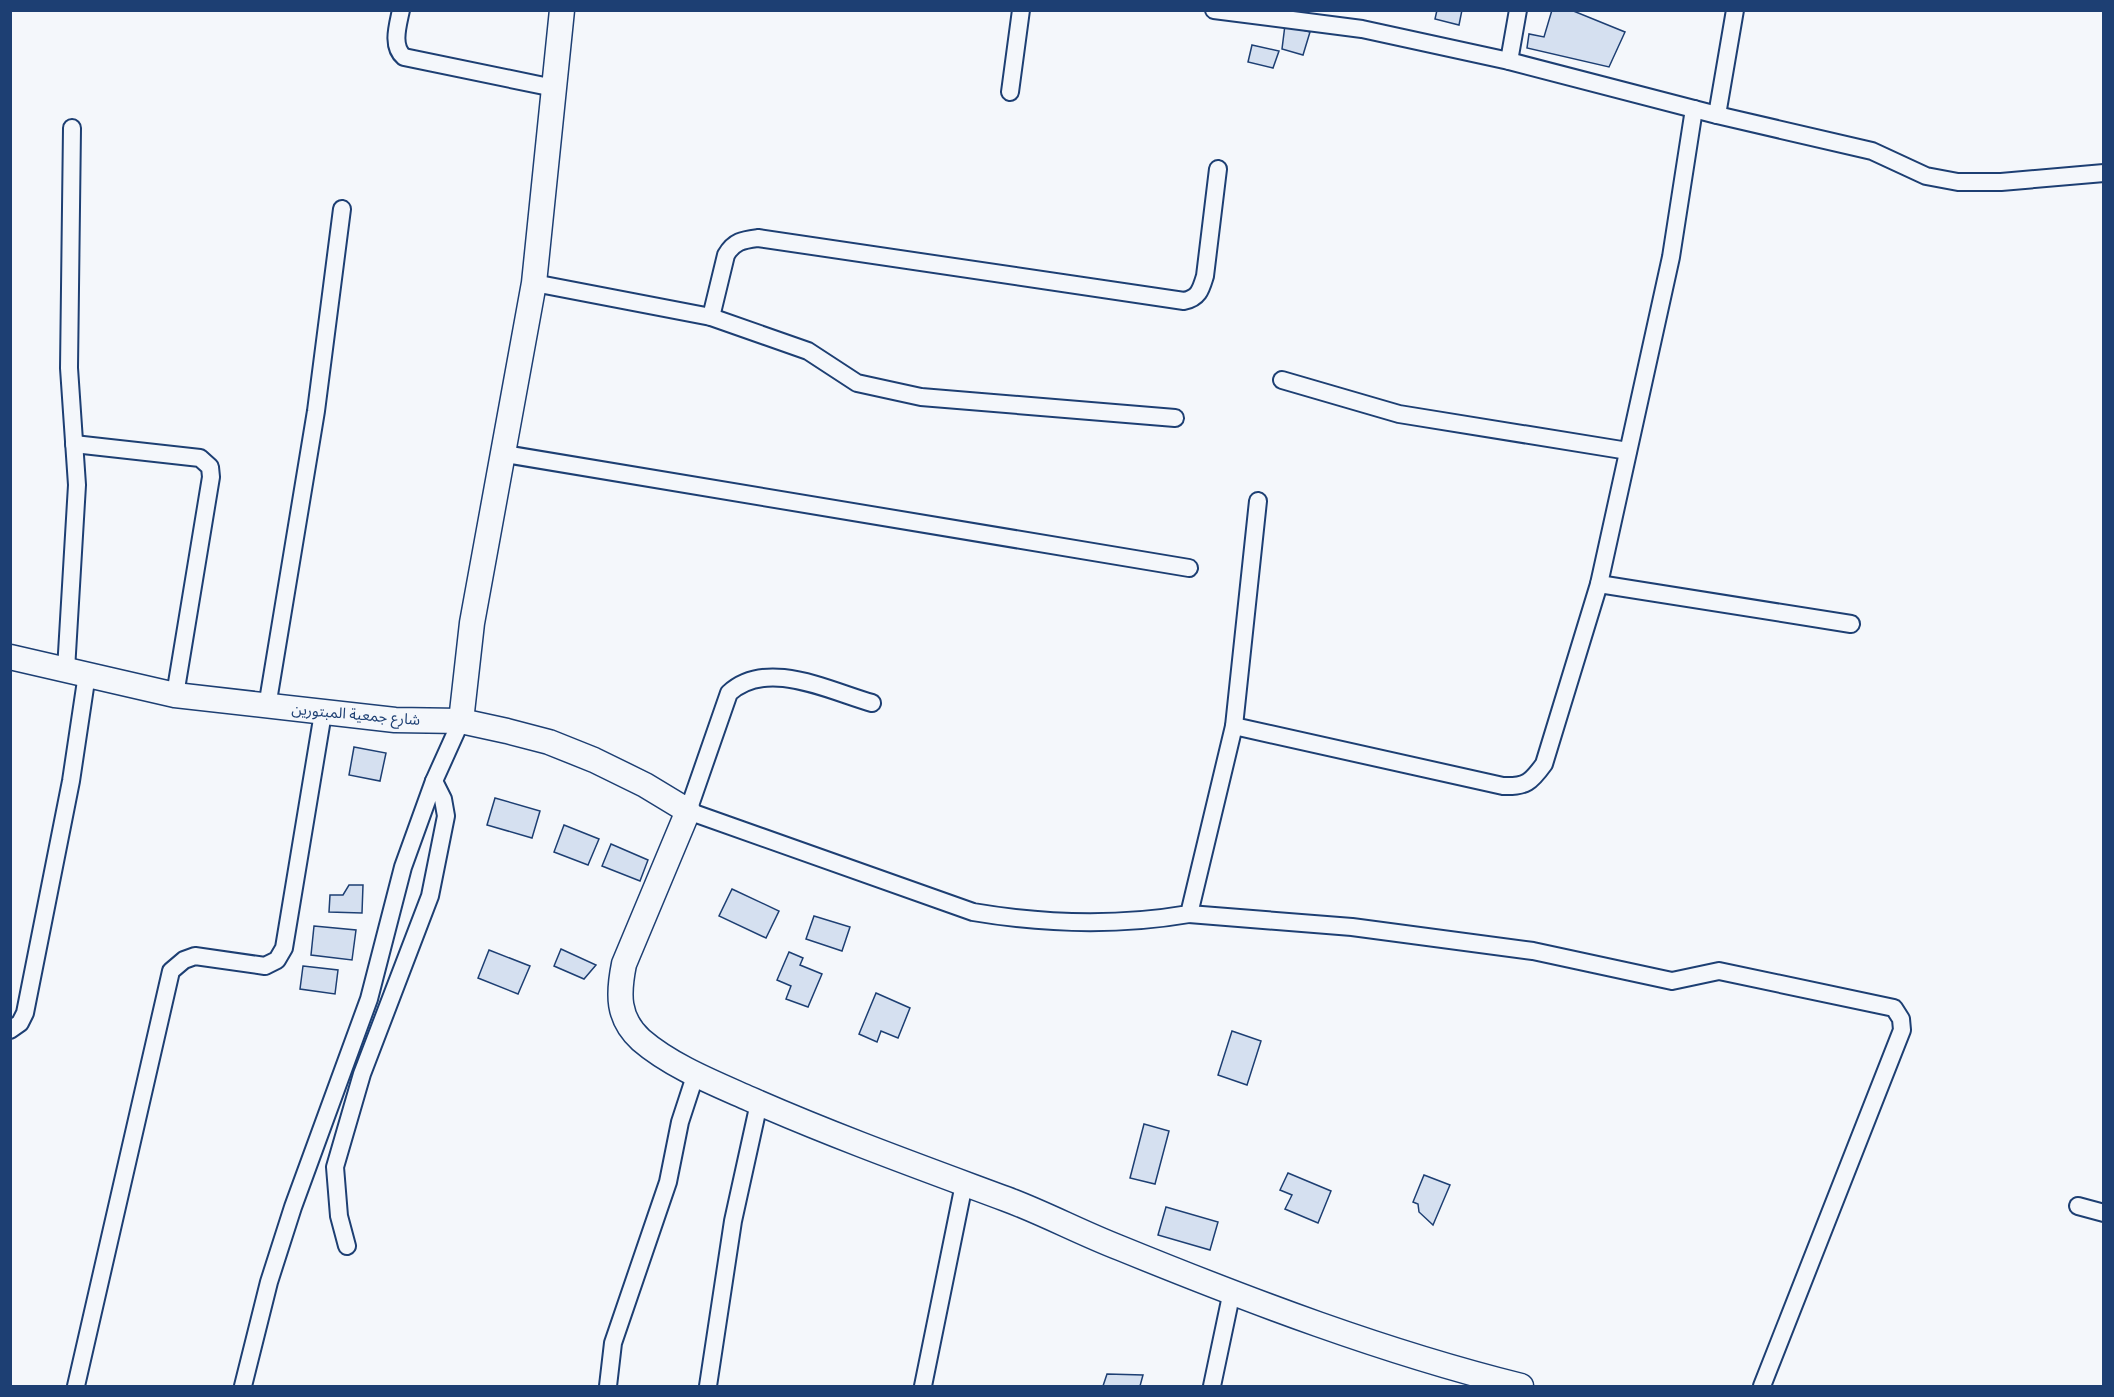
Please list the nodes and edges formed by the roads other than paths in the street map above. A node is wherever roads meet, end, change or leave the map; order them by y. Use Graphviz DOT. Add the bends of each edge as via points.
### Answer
graph roads {
  1 [pos="400,10"];
  2 [pos="562,10"];
  3 [pos="1021,10"];
  4 [pos="1214,10"];
  5 [pos="1518,10"];
  6 [pos="1735,10"];
  7 [pos="1509,61"];
  8 [pos="554,88"];
  9 [pos="1010,92"];
  10 [pos="1694,109"];
  11 [pos="1718,115"];
  12 [pos="72,128"];
  13 [pos="1218,169"];
  14 [pos="2103,173"];
  15 [pos="342,209"];
  16 [pos="534,283"];
  17 [pos="711,317"];
  18 [pos="1282,380"];
  19 [pos="1175,418"];
  20 [pos="74,444"];
  21 [pos="1628,451"];
  22 [pos="505,454"];
  23 [pos="1257,501"];
  24 [pos="1189,568"];
  25 [pos="1599,584"];
  26 [pos="1851,624"];
  27 [pos="10,657"];
  28 [pos="77,672"];
  29 [pos="175,694"];
  30 [pos="872,703"];
  31 [pos="267,707"];
  32 [pos="323,713"];
  33 [pos="461,721"];
  34 [pos="1234,726"];
  35 [pos="434,781"];
  36 [pos="688,811"];
  37 [pos="1189,914"];
  38 [pos="10,1030"];
  39 [pos="696,1073"];
  40 [pos="759,1103"];
  41 [pos="964,1184"];
  42 [pos="2078,1206"];
  43 [pos="2103,1213"];
  44 [pos="347,1246"];
  45 [pos="1232,1291"];
  46 [pos="76,1386"];
  47 [pos="243,1386"];
  48 [pos="608,1386"];
  49 [pos="708,1386"];
  50 [pos="924,1386"];
  51 [pos="1212,1386"];
  52 [pos="1521,1386"];
  53 [pos="1762,1386"];
  1 -- 8 [label="street" via="396,42 404,57"];
  2 -- 8 [label="street"];
  3 -- 9 [label="street"];
  4 -- 7 [label="street" via="1362,29"];
  5 -- 7 [label="street"];
  6 -- 11 [label="street"];
  7 -- 10 [label="street"];
  8 -- 16 [label="street"];
  10 -- 11 [label="street"];
  10 -- 21 [label="street" via="1671,256"];
  11 -- 14 [label="street" via="1872,151 1926,176 1958,182"];
  12 -- 20 [label="street" via="69,368"];
  13 -- 17 [label="street" via="1205,276 1200,293 1192,300 1184,302 758,238 740,240 731,246"];
  15 -- 31 [label="street" via="316,411"];
  16 -- 17 [label="street"];
  16 -- 22 [label="street"];
  17 -- 19 [label="street" via="808,351 857,383 910,394"];
  18 -- 21 [label="street" via="1399,414"];
  20 -- 28 [label="street"];
  20 -- 29 [label="street" via="201,458 210,467"];
  21 -- 25 [label="street"];
  22 -- 24 [label="street"];
  22 -- 33 [label="street" via="472,623"];
  23 -- 34 [label="street"];
  25 -- 26 [label="street"];
  25 -- 34 [label="street" via="1544,764 1532,781 1517,787"];
  27 -- 28 [label="street, شارع جمعية المبتورين"];
  28 -- 29 [label="street, شارع جمعية المبتورين"];
  28 -- 38 [label="street" via="71,781 25,1012 20,1023"];
  29 -- 31 [label="street, شارع جمعية المبتورين"];
  30 -- 36 [label="street" via="783,677 753,679 738,685 729,693"];
  31 -- 32 [label="street, شارع جمعية المبتورين"];
  32 -- 33 [label="street, شارع جمعية المبتورين"];
  32 -- 46 [label="street" via="284,948 277,960 265,966 195,956 171,971"];
  33 -- 35 [label="street"];
  33 -- 36 [label="street, شارع جمعية المبتورين" via="571,750 633,778"];
  34 -- 37 [label="street"];
  35 -- 44 [label="street" via="446,816 430,896 363,1074 335,1167 339,1216"];
  35 -- 47 [label="street" via="403,867 369,999 293,1207"];
  36 -- 37 [label="street" via="974,912 1014,919 1086,921 1150,921"];
  36 -- 39 [label="street" via="624,964 619,1003 629,1027 642,1040"];
  37 -- 53 [label="street" via="1352,927 1533,951 1672,981 1719,971 1894,1008 1902,1030"];
  39 -- 40 [label="street"];
  39 -- 48 [label="street" via="680,1122 668,1182 613,1344"];
  40 -- 41 [label="street"];
  40 -- 49 [label="street" via="733,1221"];
  41 -- 45 [label="street"];
  41 -- 50 [label="street"];
  42 -- 43 [label="street"];
  45 -- 51 [label="street"];
  45 -- 52 [label="street" via="1317,1324"];
}
